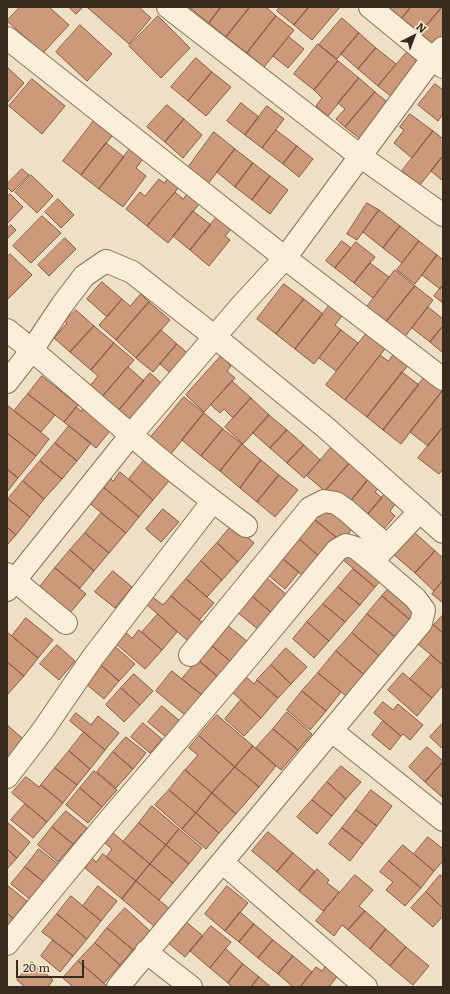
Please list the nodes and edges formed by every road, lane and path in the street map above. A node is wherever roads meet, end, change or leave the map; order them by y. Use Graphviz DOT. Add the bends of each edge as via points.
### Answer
graph roads {
  1 [pos="168,7"];
  2 [pos="370,7"];
  3 [pos="7,38"];
  4 [pos="439,58"];
  5 [pos="360,156"];
  6 [pos="443,216"];
  7 [pos="285,258"];
  8 [pos="7,330"];
  9 [pos="215,337"];
  10 [pos="32,350"];
  11 [pos="443,379"];
  12 [pos="7,382"];
  13 [pos="131,435"];
  14 [pos="213,501"];
  15 [pos="420,511"];
  16 [pos="246,526"];
  17 [pos="443,532"];
  18 [pos="387,546"];
  19 [pos="372,561"];
  20 [pos="10,582"];
  21 [pos="66,623"];
  22 [pos="190,655"];
  23 [pos="332,731"];
  24 [pos="7,777"];
  25 [pos="443,820"];
  26 [pos="222,862"];
  27 [pos="7,944"];
  28 [pos="146,952"];
  29 [pos="118,987"];
  30 [pos="191,987"];
  31 [pos="366,987"];
  1 -- 5 [label="street"];
  2 -- 4 [label="street"];
  3 -- 7 [label="street"];
  4 -- 5 [label="street"];
  5 -- 6 [label="street"];
  5 -- 7 [label="street"];
  7 -- 9 [label="street"];
  7 -- 11 [label="street"];
  8 -- 10 [label="street"];
  9 -- 10 [label="street" via="132,272 106,261 84,276"];
  9 -- 13 [label="street"];
  9 -- 15 [label="street" via="326,428"];
  10 -- 12 [label="street"];
  10 -- 13 [label="street"];
  13 -- 14 [label="street"];
  13 -- 20 [label="street"];
  14 -- 16 [label="street"];
  14 -- 24 [label="street" via="93,657"];
  15 -- 17 [label="street"];
  15 -- 18 [label="street"];
  18 -- 19 [label="street"];
  18 -- 22 [label="street" via="336,503 324,501 310,508"];
  19 -- 23 [label="street" via="415,598 424,610 421,623"];
  19 -- 27 [label="street" via="356,548 346,545 337,550"];
  20 -- 21 [label="street"];
  23 -- 25 [label="street"];
  23 -- 26 [label="street"];
  26 -- 28 [label="street"];
  26 -- 31 [label="street"];
  28 -- 29 [label="street"];
  28 -- 30 [label="street"];
}
